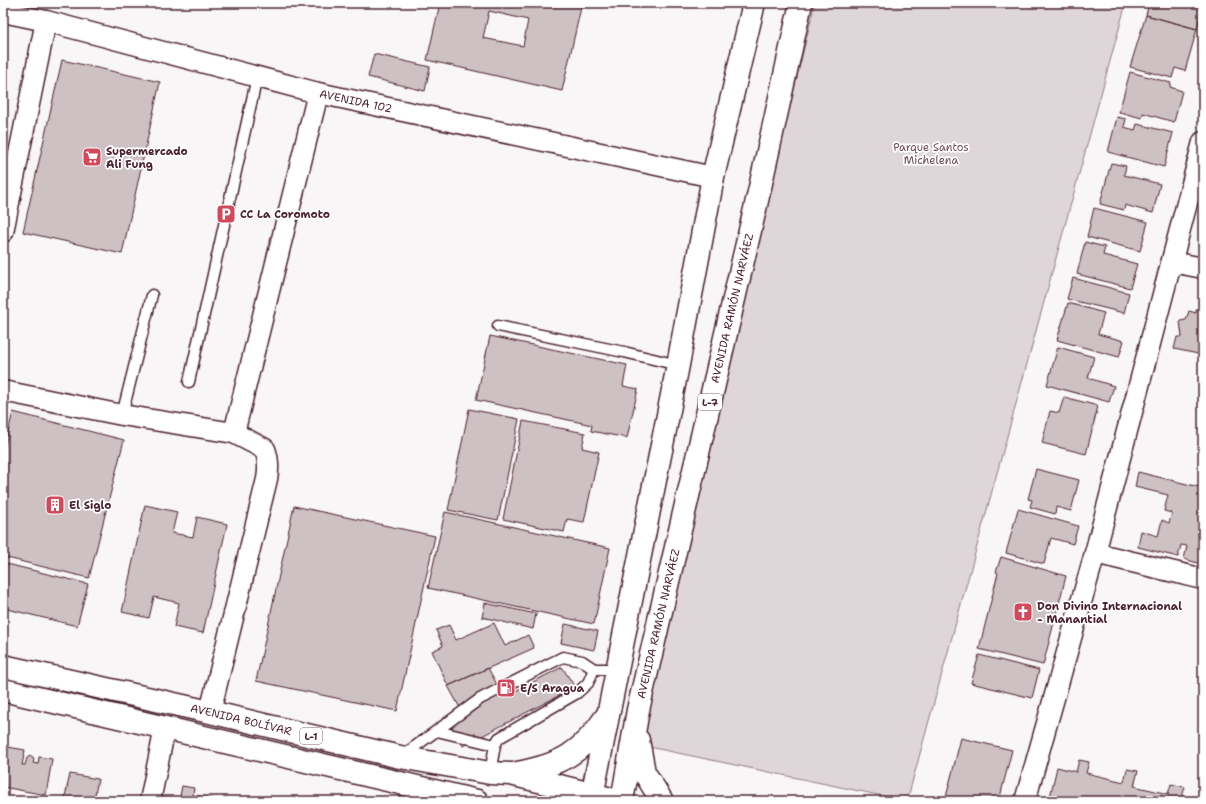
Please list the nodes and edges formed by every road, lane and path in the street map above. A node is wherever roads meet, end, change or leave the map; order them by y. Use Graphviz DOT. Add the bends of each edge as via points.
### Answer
graph roads {
  1 [pos="754,3"];
  2 [pos="801,3"];
  3 [pos="3,12"];
  4 [pos="46,21"];
  5 [pos="257,78"];
  6 [pos="318,93"];
  7 [pos="1203,142"];
  8 [pos="712,177"];
  9 [pos="3,232"];
  10 [pos="1172,262"];
  11 [pos="1203,268"];
  12 [pos="152,295"];
  13 [pos="498,326"];
  14 [pos="678,365"];
  15 [pos="189,382"];
  16 [pos="3,391"];
  17 [pos="122,415"];
  18 [pos="234,433"];
  19 [pos="1095,553"];
  20 [pos="1203,579"];
  21 [pos="3,666"];
  22 [pos="594,669"];
  23 [pos="618,669"];
  24 [pos="3,690"];
  25 [pos="210,712"];
  26 [pos="609,713"];
  27 [pos="636,721"];
  28 [pos="166,728"];
  29 [pos="437,731"];
  30 [pos="495,745"];
  31 [pos="400,757"];
  32 [pos="500,774"];
  33 [pos="592,797"];
  34 [pos="150,801"];
  35 [pos="477,801"];
  36 [pos="621,801"];
  37 [pos="662,801"];
  38 [pos="1025,801"];
  1 -- 8 [label="main road"];
  2 -- 27 [label="main road, AVENIDA RAMÓN NARVÁEZ / L-7"];
  3 -- 4 [label="street, AVENIDA 102"];
  4 -- 5 [label="street, AVENIDA 102"];
  4 -- 9 [label="street"];
  5 -- 6 [label="street, AVENIDA 102"];
  5 -- 15 [label="lane"];
  6 -- 8 [label="street, AVENIDA 102"];
  6 -- 18 [label="street"];
  7 -- 10 [label="street"];
  8 -- 14 [label="main road"];
  10 -- 11 [label="street"];
  10 -- 19 [label="street"];
  12 -- 17 [label="lane"];
  13 -- 14 [label="lane"];
  14 -- 23 [label="main road"];
  16 -- 17 [label="street"];
  17 -- 18 [label="street"];
  18 -- 25 [label="street" via="265,449 269,459 269,470"];
  19 -- 20 [label="street"];
  19 -- 38 [label="street"];
  21 -- 25 [label="main road, AVENIDA BOLÍVAR / L-1"];
  22 -- 23 [label="lane"];
  22 -- 29 [label="lane" via="582,662 563,657 480,699"];
  22 -- 30 [label="lane" via="588,682 577,693 499,738"];
  23 -- 26 [label="main road"];
  24 -- 28 [label="main road, L-1"];
  25 -- 31 [label="main road, AVENIDA BOLÍVAR / L-1"];
  26 -- 32 [label="main road" via="582,747 555,764 539,769"];
  26 -- 33 [label="main road"];
  27 -- 36 [label="main road, AVENIDA RAMÓN NARVÁEZ / L-7"];
  27 -- 37 [label="main road" via="644,772"];
  28 -- 34 [label="street"];
  28 -- 35 [label="main road, L-1"];
  29 -- 30 [label="lane"];
  29 -- 31 [label="lane"];
  30 -- 32 [label="lane"];
  31 -- 32 [label="main road, AVENIDA BOLÍVAR / L-1"];
  32 -- 33 [label="main road, AVENIDA BOLÍVAR / L-1"];
  33 -- 36 [label="main road, AVENIDA BOLÍVAR / L-1"];
}
